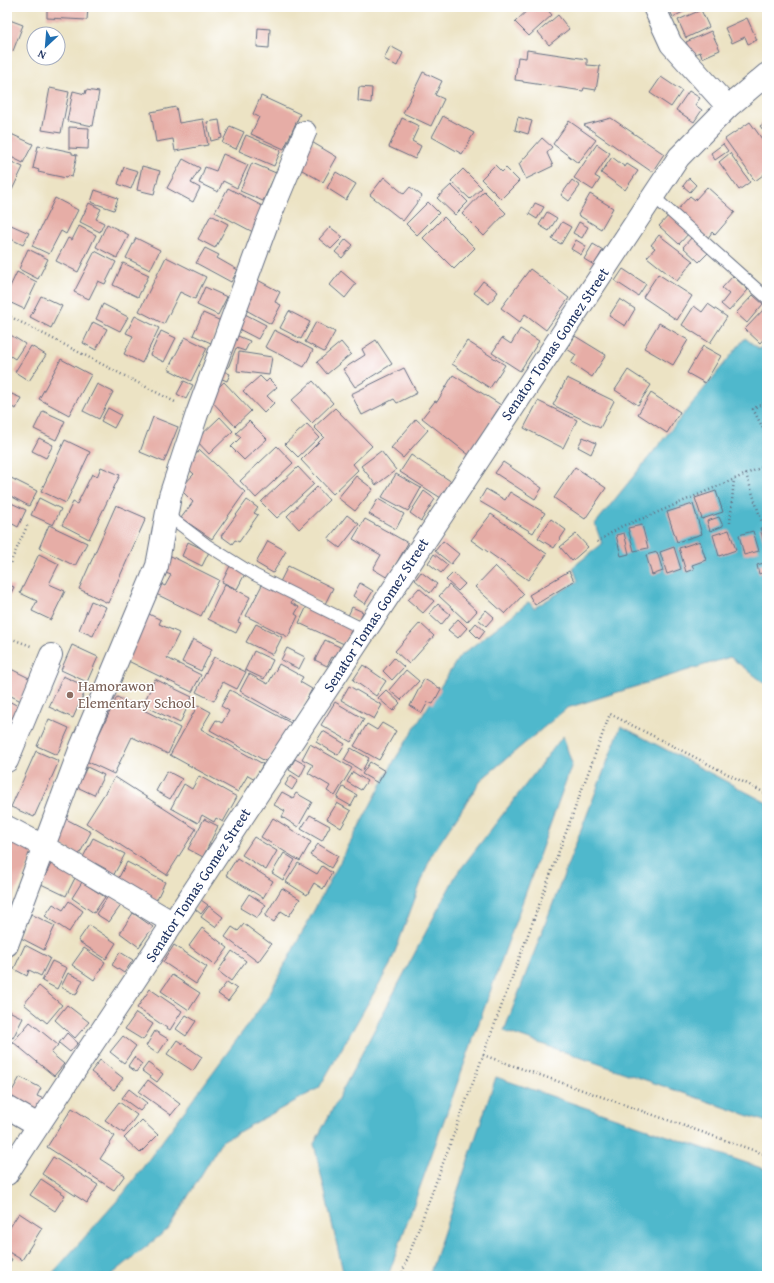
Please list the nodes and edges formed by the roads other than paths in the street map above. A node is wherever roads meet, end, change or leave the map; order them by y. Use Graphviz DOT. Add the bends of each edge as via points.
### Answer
graph roads {
  1 [pos="654,7"];
  2 [pos="767,74"];
  3 [pos="728,107"];
  4 [pos="305,132"];
  5 [pos="653,196"];
  6 [pos="767,298"];
  7 [pos="166,514"];
  8 [pos="365,630"];
  9 [pos="51,655"];
  10 [pos="7,761"];
  11 [pos="7,827"];
  12 [pos="43,846"];
  13 [pos="173,923"];
  14 [pos="7,945"];
  15 [pos="7,1107"];
  16 [pos="38,1125"];
  17 [pos="7,1174"];
  1 -- 3 [label="street" via="671,44"];
  2 -- 3 [label="street, Senator Tomas Gomez Street"];
  3 -- 5 [label="street, Senator Tomas Gomez Street" via="679,157"];
  4 -- 7 [label="street" via="266,226 197,414"];
  5 -- 6 [label="lane"];
  5 -- 8 [label="street, Senator Tomas Gomez Street"];
  7 -- 8 [label="lane" via="255,574"];
  7 -- 12 [label="street" via="157,566 81,747"];
  8 -- 13 [label="street, Senator Tomas Gomez Street"];
  9 -- 10 [label="street"];
  11 -- 12 [label="street"];
  12 -- 13 [label="street"];
  12 -- 14 [label="street"];
  13 -- 16 [label="street, Senator Tomas Gomez Street"];
  15 -- 16 [label="street"];
  16 -- 17 [label="street, Senator Tomas Gomez Street"];
}
